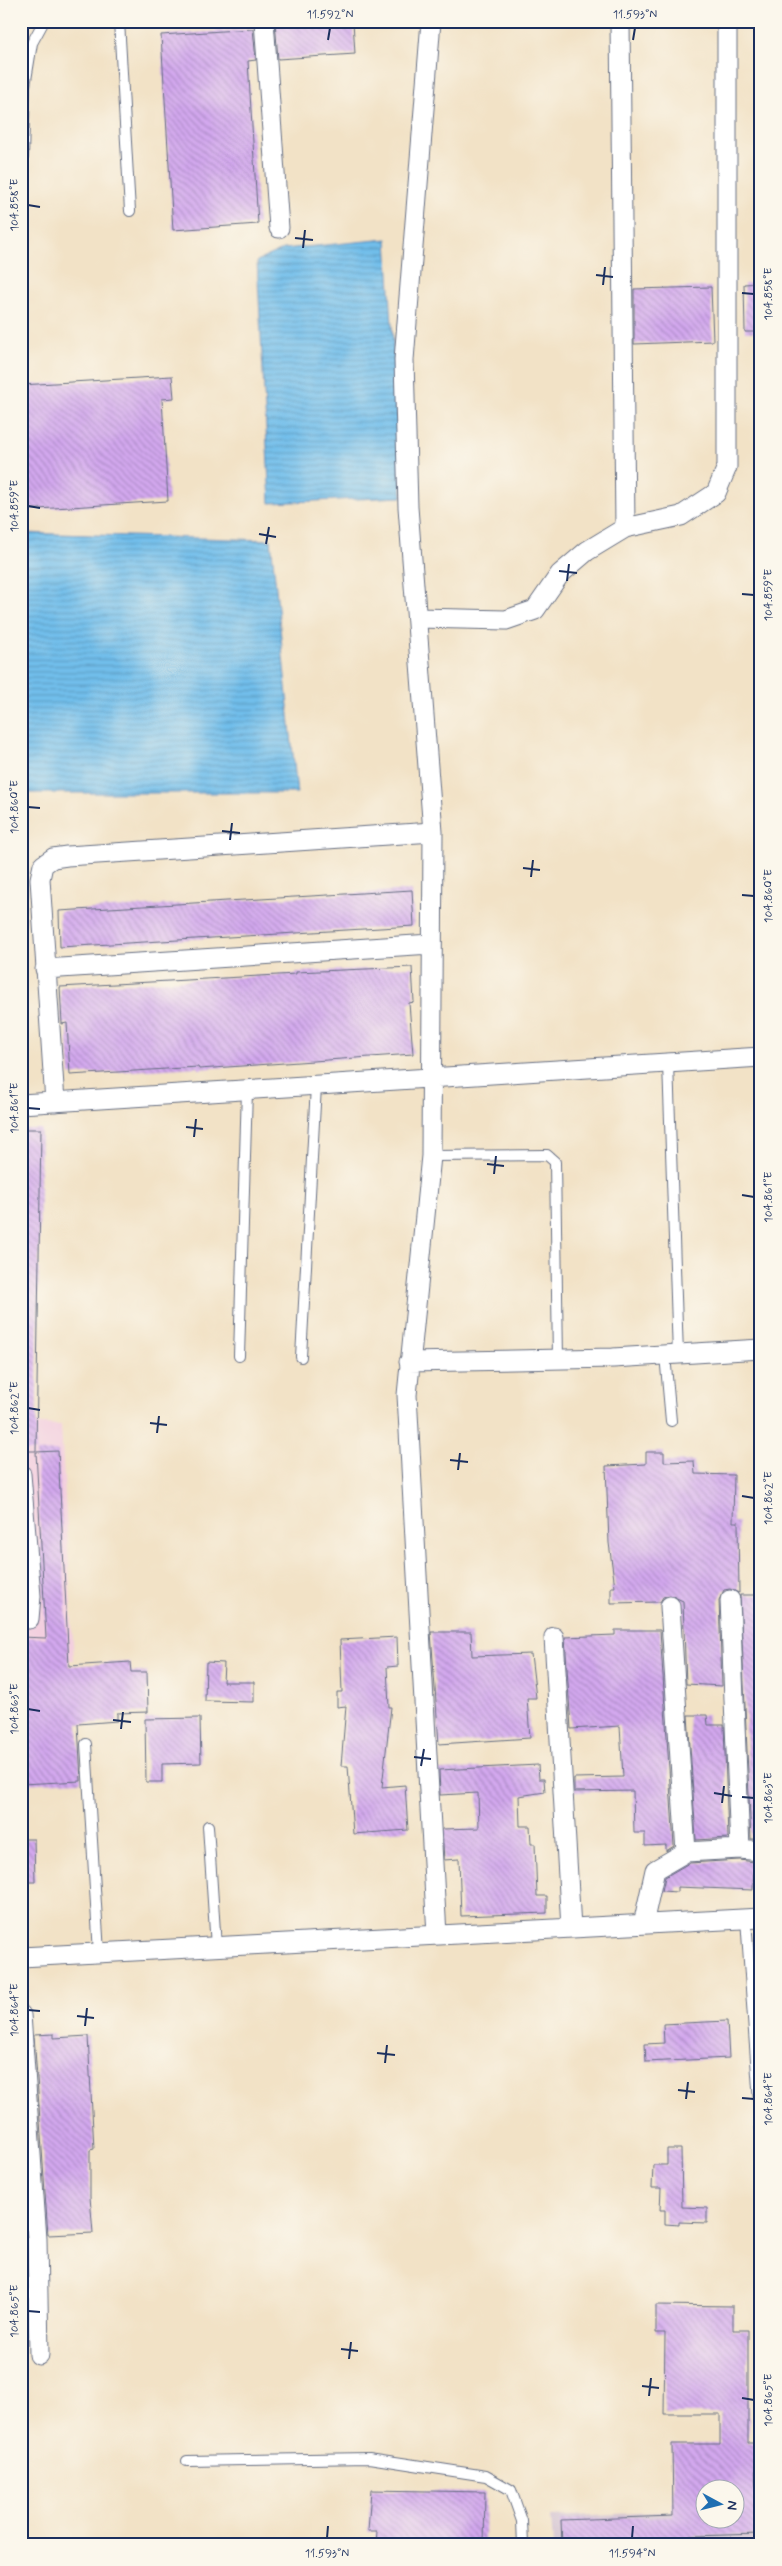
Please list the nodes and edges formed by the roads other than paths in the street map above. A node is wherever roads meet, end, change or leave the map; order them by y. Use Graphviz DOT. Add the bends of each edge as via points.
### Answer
graph roads {
  1 [pos="44,21"];
  2 [pos="119,21"];
  3 [pos="264,21"];
  4 [pos="431,21"];
  5 [pos="620,21"];
  6 [pos="727,21"];
  7 [pos="23,157"];
  8 [pos="130,211"];
  9 [pos="279,228"];
  10 [pos="625,528"];
  11 [pos="418,618"];
  12 [pos="433,832"];
  13 [pos="431,944"];
  14 [pos="45,969"];
  15 [pos="761,1057"];
  16 [pos="668,1063"];
  17 [pos="431,1079"];
  18 [pos="316,1086"];
  19 [pos="247,1090"];
  20 [pos="55,1102"];
  21 [pos="21,1104"];
  22 [pos="431,1156"];
  23 [pos="761,1349"];
  24 [pos="671,1355"];
  25 [pos="239,1356"];
  26 [pos="302,1357"];
  27 [pos="558,1359"];
  28 [pos="409,1362"];
  29 [pos="671,1421"];
  30 [pos="21,1474"];
  31 [pos="730,1600"];
  32 [pos="670,1606"];
  33 [pos="25,1620"];
  34 [pos="554,1637"];
  35 [pos="86,1744"];
  36 [pos="208,1826"];
  37 [pos="740,1849"];
  38 [pos="761,1850"];
  39 [pos="686,1852"];
  40 [pos="753,1918"];
  41 [pos="643,1924"];
  42 [pos="571,1928"];
  43 [pos="437,1935"];
  44 [pos="216,1947"];
  45 [pos="99,1953"];
  46 [pos="21,1957"];
  47 [pos="21,2015"];
  48 [pos="761,2132"];
  49 [pos="29,2242"];
  50 [pos="39,2355"];
  51 [pos="187,2461"];
  52 [pos="523,2545"];
  1 -- 7 [label="lane" via="32,43 25,86"];
  2 -- 8 [label="lane"];
  3 -- 9 [label="street"];
  4 -- 11 [label="street" via="404,360 408,507"];
  5 -- 10 [label="street"];
  6 -- 10 [label="street" via="727,467 716,493 681,516"];
  10 -- 11 [label="street" via="587,551 560,574 535,610 506,620"];
  11 -- 12 [label="street"];
  12 -- 13 [label="street"];
  12 -- 14 [label="street" via="53,858 43,865 40,879"];
  13 -- 14 [label="street"];
  13 -- 17 [label="street"];
  14 -- 20 [label="street"];
  15 -- 16 [label="street"];
  16 -- 17 [label="street"];
  16 -- 24 [label="lane"];
  17 -- 18 [label="street"];
  17 -- 22 [label="street"];
  18 -- 19 [label="street"];
  18 -- 26 [label="lane"];
  19 -- 20 [label="street"];
  19 -- 25 [label="lane"];
  20 -- 21 [label="street"];
  22 -- 27 [label="lane" via="547,1155 555,1162"];
  22 -- 28 [label="street"];
  23 -- 24 [label="street"];
  24 -- 27 [label="street"];
  24 -- 29 [label="lane"];
  27 -- 28 [label="street"];
  28 -- 43 [label="street" via="407,1395"];
  30 -- 33 [label="street" via="31,1596"];
  31 -- 37 [label="street"];
  32 -- 39 [label="street"];
  34 -- 42 [label="street"];
  35 -- 45 [label="lane"];
  36 -- 44 [label="lane"];
  37 -- 38 [label="street"];
  37 -- 39 [label="street"];
  39 -- 41 [label="street" via="655,1870"];
  40 -- 41 [label="street"];
  40 -- 48 [label="lane"];
  41 -- 42 [label="street"];
  42 -- 43 [label="street"];
  43 -- 44 [label="street"];
  44 -- 45 [label="street"];
  45 -- 46 [label="street"];
  47 -- 49 [label="street"];
  49 -- 50 [label="street"];
  51 -- 52 [label="lane" via="369,2458 486,2476 511,2490 522,2521"];
}
